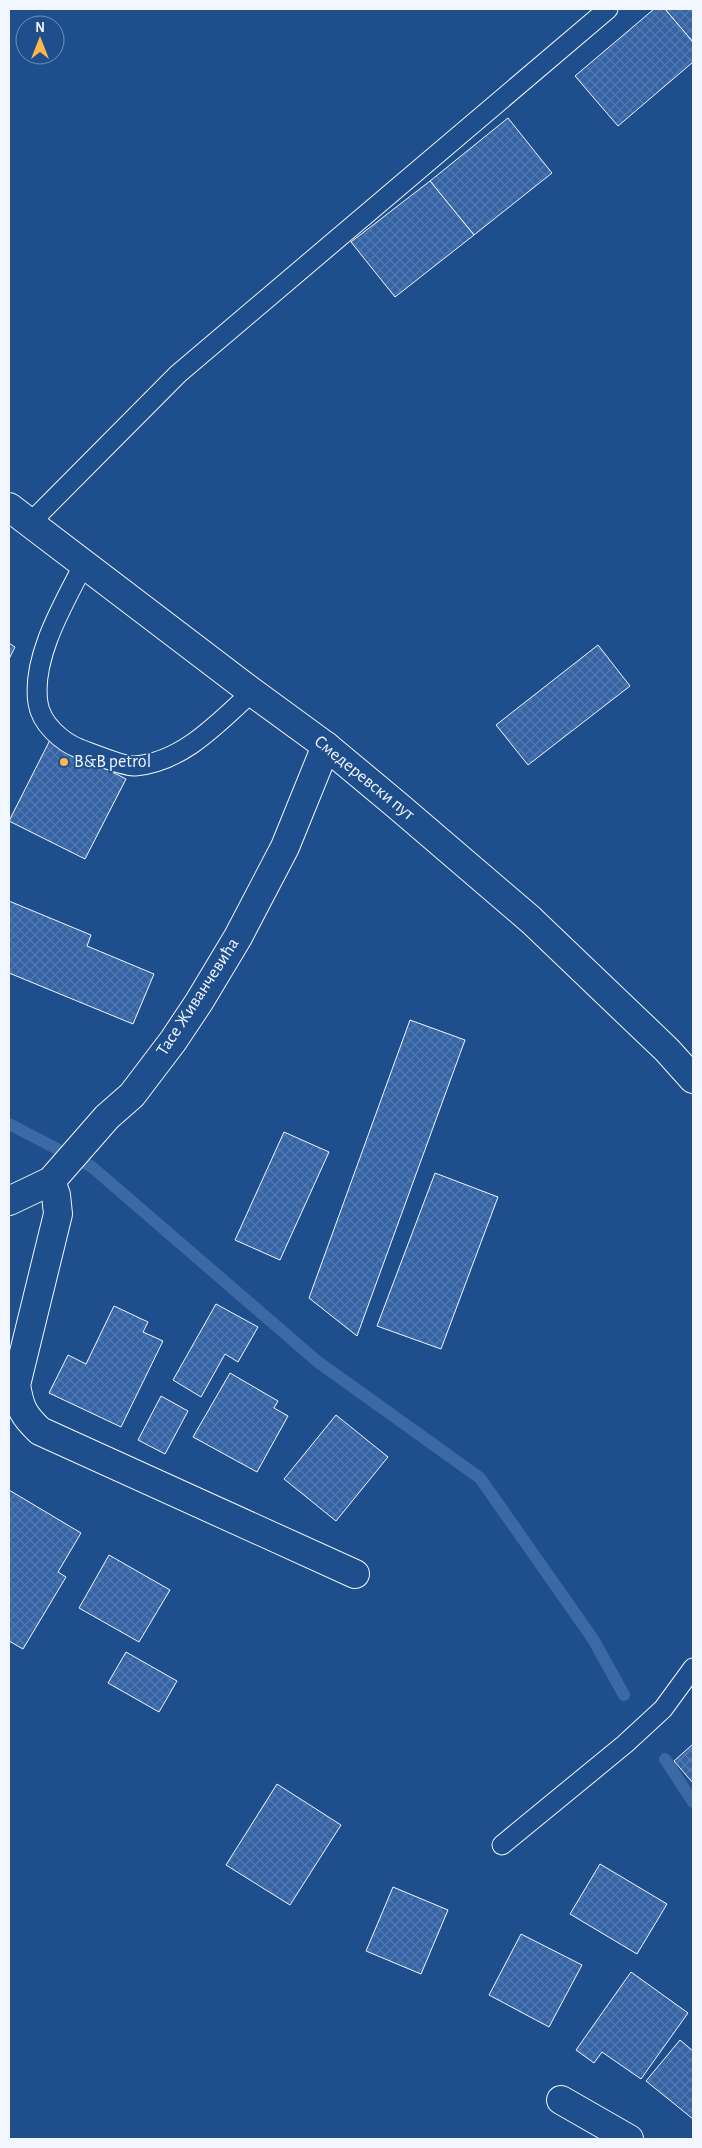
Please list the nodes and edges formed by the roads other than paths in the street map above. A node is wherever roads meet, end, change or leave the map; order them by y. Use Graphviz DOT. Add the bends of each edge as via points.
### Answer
graph roads {
  1 [pos="608,9"];
  2 [pos="9,507"];
  3 [pos="30,523"];
  4 [pos="84,564"];
  5 [pos="252,692"];
  6 [pos="326,746"];
  7 [pos="693,1079"];
  8 [pos="58,1173"];
  9 [pos="9,1202"];
  10 [pos="355,1574"];
  11 [pos="693,1668"];
  12 [pos="502,1845"];
  13 [pos="561,2100"];
  14 [pos="629,2139"];
  1 -- 3 [label="lane" via="178,374"];
  2 -- 3 [label="street, Смедеревски пут"];
  3 -- 4 [label="street, Смедеревски пут"];
  4 -- 5 [label="street, Смедеревски пут"];
  4 -- 5 [label="lane" via="53,626 38,680 38,704 49,727 70,745 133,767 164,758 195,743"];
  5 -- 6 [label="street, Смедеревски пут"];
  6 -- 7 [label="street, Смедеревски пут" via="531,920"];
  6 -- 8 [label="street, Тасе Живанчевића" via="284,847 238,937 199,1002 132,1095"];
  8 -- 9 [label="street, Тасе Живанчевића"];
  8 -- 10 [label="street" via="58,1214 16,1385 25,1418 40,1431"];
  11 -- 12 [label="lane" via="663,1709 644,1727"];
  13 -- 14 [label="street"];
}
